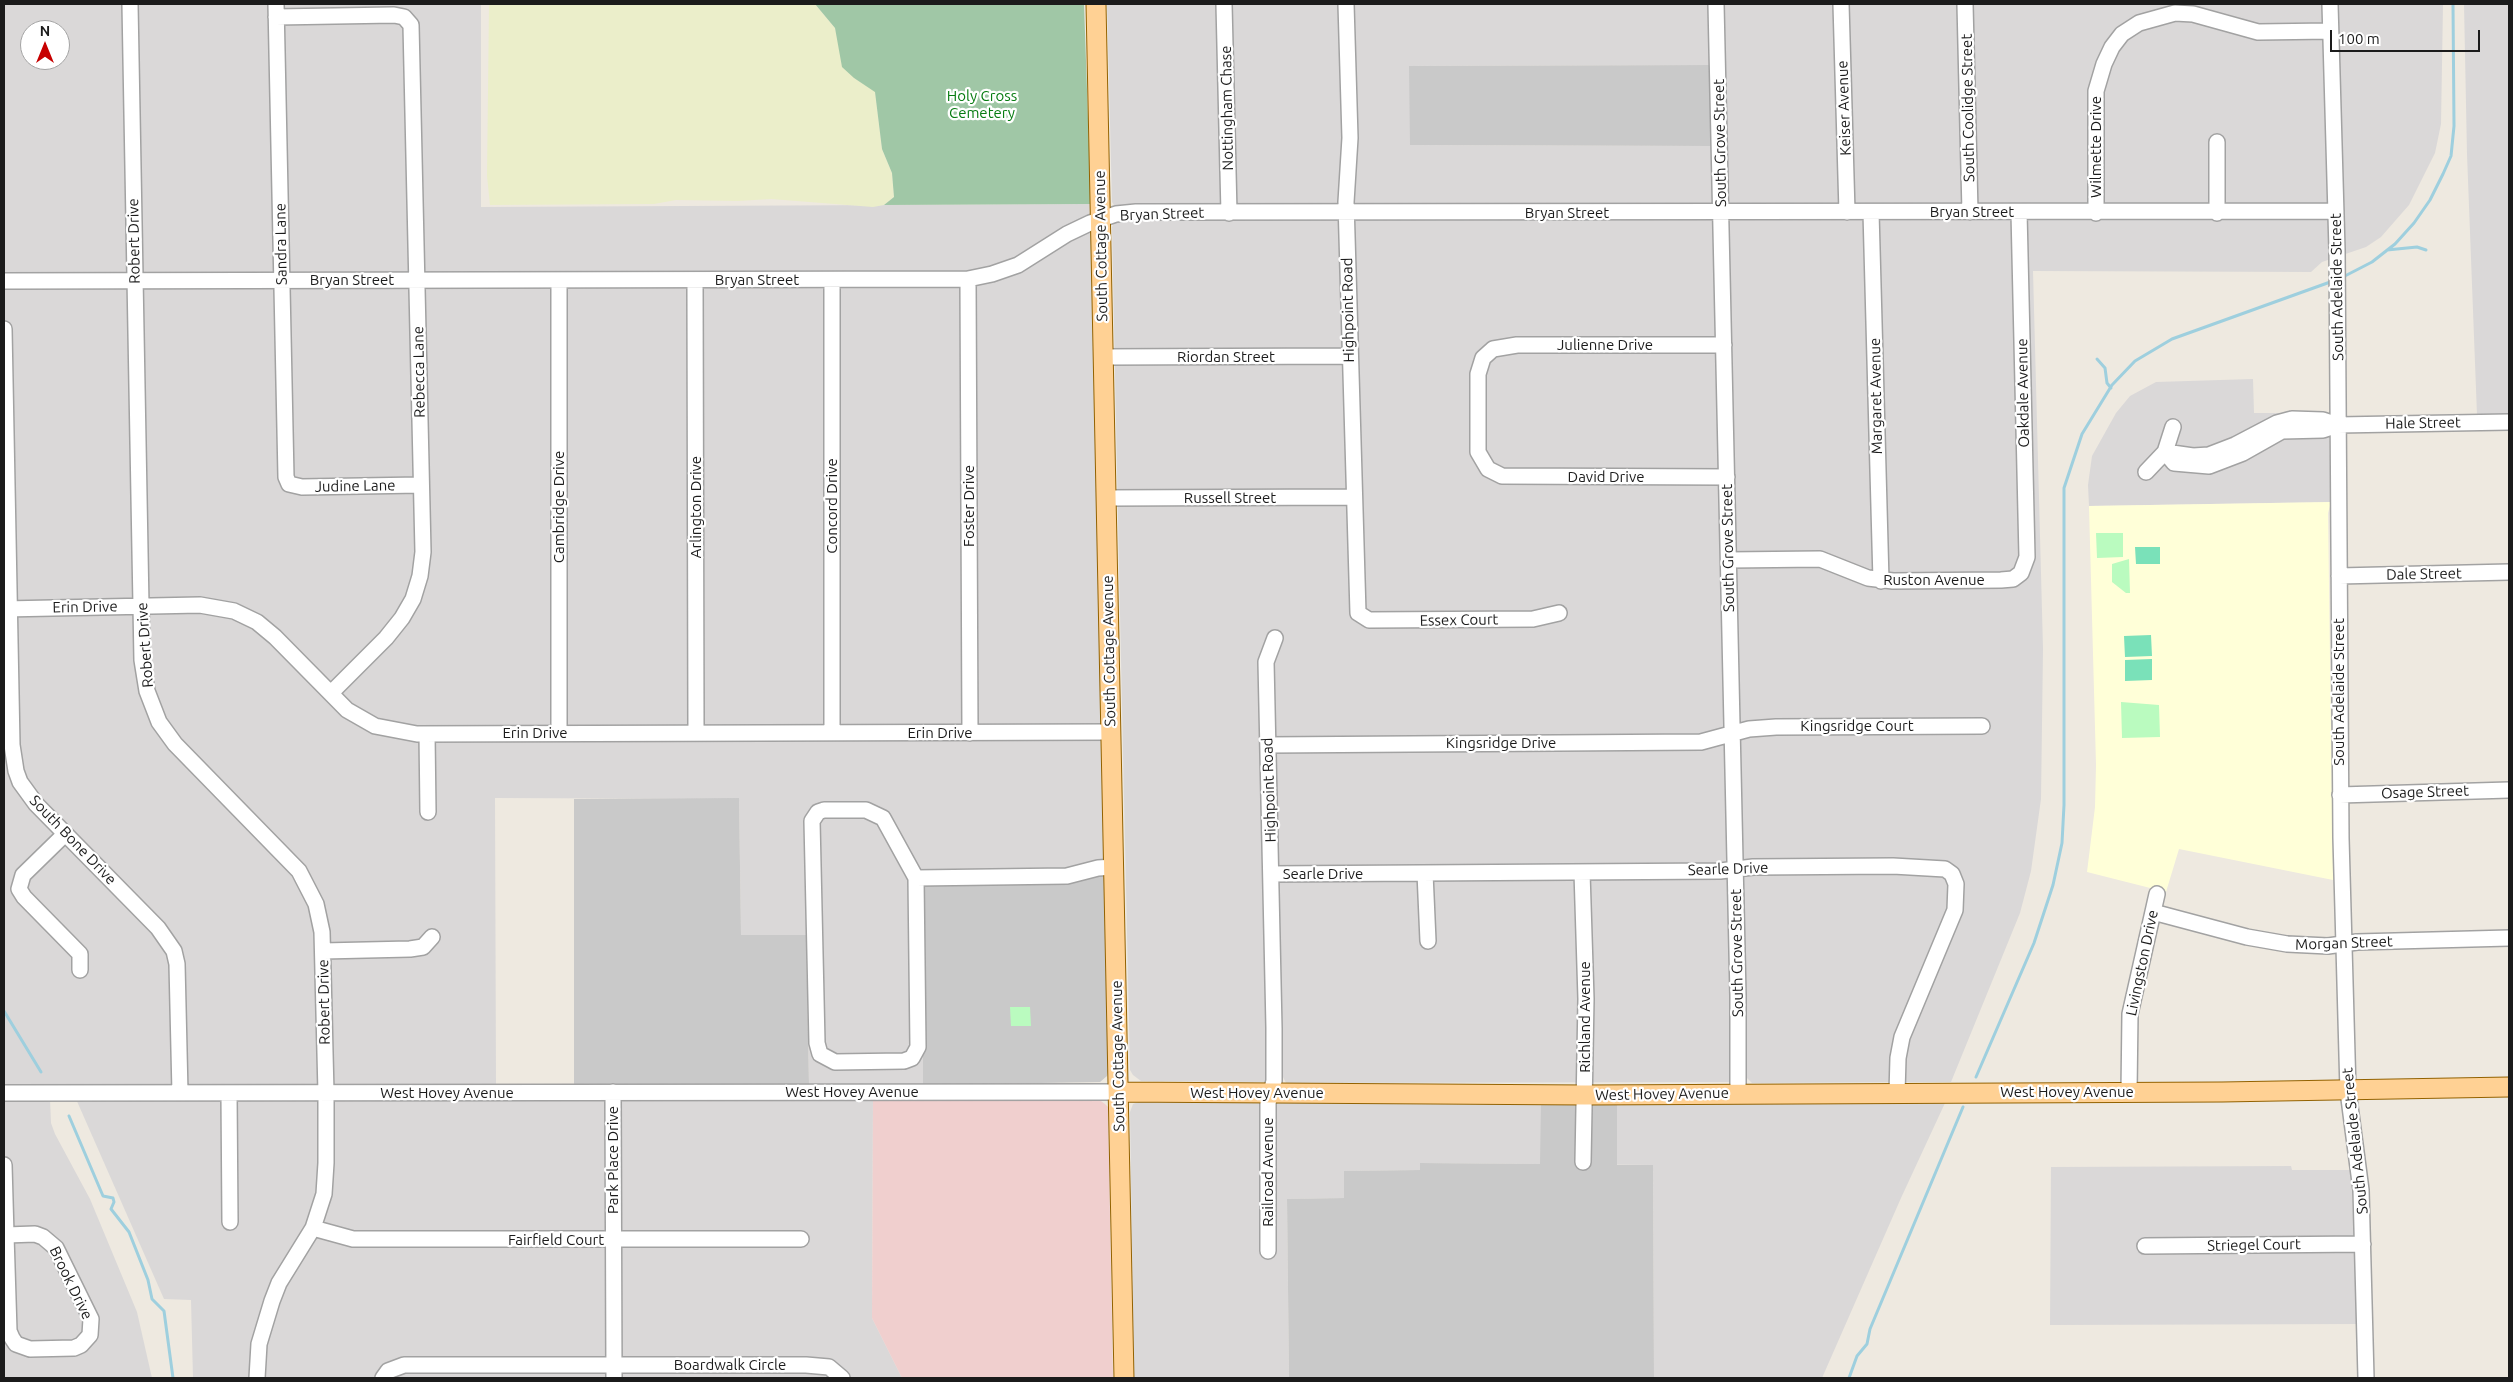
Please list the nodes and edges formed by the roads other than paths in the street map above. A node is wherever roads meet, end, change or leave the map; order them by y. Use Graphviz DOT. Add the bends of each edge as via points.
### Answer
graph roads {
  1 [pos="130,4"];
  2 [pos="1096,4"];
  3 [pos="1224,4"];
  4 [pos="1346,4"];
  5 [pos="1716,4"];
  6 [pos="1841,4"];
  7 [pos="1966,4"];
  8 [pos="2330,4"];
  9 [pos="276,10"];
  10 [pos="2330,31"];
  11 [pos="2217,142"];
  12 [pos="2336,211"];
  13 [pos="1721,212"];
  14 [pos="1847,212"];
  15 [pos="1872,212"];
  16 [pos="1970,212"];
  17 [pos="2019,212"];
  18 [pos="1229,213"];
  19 [pos="1346,213"];
  20 [pos="2096,213"];
  21 [pos="2217,213"];
  22 [pos="1100,220"];
  23 [pos="968,279"];
  24 [pos="281,280"];
  25 [pos="417,280"];
  26 [pos="832,280"];
  27 [pos="4,281"];
  28 [pos="135,281"];
  29 [pos="559,281"];
  30 [pos="695,281"];
  31 [pos="4,329"];
  32 [pos="1724,345"];
  33 [pos="1349,356"];
  34 [pos="1104,357"];
  35 [pos="2509,422"];
  36 [pos="2338,425"];
  37 [pos="2173,427"];
  38 [pos="2165,452"];
  39 [pos="1488,468"];
  40 [pos="2146,472"];
  41 [pos="1727,476"];
  42 [pos="290,484"];
  43 [pos="420,485"];
  44 [pos="1106,498"];
  45 [pos="1353,498"];
  46 [pos="1729,560"];
  47 [pos="2509,572"];
  48 [pos="2022,573"];
  49 [pos="2339,576"];
  50 [pos="1880,581"];
  51 [pos="142,606"];
  52 [pos="7,609"];
  53 [pos="1559,613"];
  54 [pos="1359,615"];
  55 [pos="1275,638"];
  56 [pos="331,693"];
  57 [pos="1982,726"];
  58 [pos="832,732"];
  59 [pos="1111,732"];
  60 [pos="559,733"];
  61 [pos="696,733"];
  62 [pos="970,733"];
  63 [pos="427,734"];
  64 [pos="1732,734"];
  65 [pos="1268,745"];
  66 [pos="2509,790"];
  67 [pos="2340,795"];
  68 [pos="428,812"];
  69 [pos="66,834"];
  70 [pos="1114,867"];
  71 [pos="1735,869"];
  72 [pos="1582,872"];
  73 [pos="1425,873"];
  74 [pos="1271,874"];
  75 [pos="916,878"];
  76 [pos="2158,894"];
  77 [pos="2153,912"];
  78 [pos="432,937"];
  79 [pos="2509,938"];
  80 [pos="1428,941"];
  81 [pos="2344,944"];
  82 [pos="323,951"];
  83 [pos="80,970"];
  84 [pos="2509,1087"];
  85 [pos="2348,1091"];
  86 [pos="613,1092"];
  87 [pos="1118,1092"];
  88 [pos="2129,1092"];
  89 [pos="4,1093"];
  90 [pos="180,1093"];
  91 [pos="229,1093"];
  92 [pos="326,1093"];
  93 [pos="1271,1093"];
  94 [pos="1738,1093"];
  95 [pos="1897,1093"];
  96 [pos="1585,1095"];
  97 [pos="1583,1162"];
  98 [pos="4,1165"];
  99 [pos="230,1222"];
  100 [pos="313,1228"];
  101 [pos="6,1235"];
  102 [pos="801,1239"];
  103 [pos="612,1240"];
  104 [pos="2363,1244"];
  105 [pos="2144,1246"];
  106 [pos="1268,1251"];
  107 [pos="496,1372"];
  108 [pos="614,1372"];
  109 [pos="383,1377"];
  110 [pos="257,1378"];
  111 [pos="842,1378"];
  112 [pos="1124,1378"];
  113 [pos="2366,1378"];
  1 -- 28 [label="street, Robert Drive"];
  2 -- 22 [label="main road, South Cottage Avenue"];
  3 -- 18 [label="street, Nottingham Chase"];
  4 -- 19 [label="street, Highpoint Road" via="1350,138"];
  5 -- 13 [label="street, South Grove Street"];
  6 -- 14 [label="street, Keiser Avenue"];
  7 -- 16 [label="street, South Coolidge Street"];
  8 -- 10 [label="street, South Adelaide Street"];
  9 -- 24 [label="street, Sandra Lane"];
  9 -- 25 [label="street, Rebecca Lane" via="394,16 407,20 411,25"];
  10 -- 12 [label="street, South Adelaide Street"];
  10 -- 20 [label="street, Wilmette Drive" via="2258,32 2193,14 2175,13 2139,23 2122,34 2104,64 2096,91"];
  11 -- 21 [label="street"];
  12 -- 21 [label="street, Bryan Street"];
  12 -- 36 [label="street, South Adelaide Street"];
  13 -- 14 [label="street, Bryan Street"];
  13 -- 19 [label="street, Bryan Street"];
  13 -- 32 [label="street, South Grove Street"];
  14 -- 15 [label="street, Bryan Street"];
  15 -- 16 [label="street, Bryan Street"];
  15 -- 50 [label="street, Margaret Avenue"];
  16 -- 17 [label="street, Bryan Street"];
  17 -- 20 [label="street, Bryan Street"];
  17 -- 48 [label="street, Oakdale Avenue" via="2027,558"];
  18 -- 19 [label="street, Bryan Street"];
  18 -- 22 [label="street, Bryan Street" via="1136,212"];
  19 -- 33 [label="street, Highpoint Road"];
  20 -- 21 [label="street, Bryan Street"];
  22 -- 23 [label="street, Bryan Street" via="1067,234 1018,266"];
  22 -- 34 [label="main road, South Cottage Avenue"];
  23 -- 26 [label="street, Bryan Street"];
  23 -- 62 [label="street, Foster Drive"];
  24 -- 25 [label="street, Bryan Street"];
  24 -- 28 [label="street, Bryan Street"];
  24 -- 42 [label="street, Sandra Lane" via="285,471"];
  25 -- 29 [label="street, Bryan Street"];
  25 -- 43 [label="street, Rebecca Lane"];
  26 -- 30 [label="street, Bryan Street"];
  26 -- 58 [label="street, Concord Drive"];
  27 -- 28 [label="street, Bryan Street"];
  28 -- 51 [label="street, Robert Drive"];
  29 -- 30 [label="street, Bryan Street"];
  29 -- 60 [label="street, Cambridge Drive"];
  30 -- 61 [label="street, Arlington Drive"];
  31 -- 52 [label="street, South Bone Drive"];
  32 -- 39 [label="street, Julienne Drive" via="1497,347 1487,353 1478,374 1478,452"];
  32 -- 41 [label="street, South Grove Street"];
  33 -- 34 [label="street, Riordan Street"];
  33 -- 45 [label="street, Highpoint Road"];
  34 -- 44 [label="main road, South Cottage Avenue"];
  35 -- 36 [label="street, Hale Street"];
  36 -- 38 [label="street, Hale Street" via="2323,430 2282,431 2225,454 2209,466 2174,463"];
  36 -- 49 [label="street, South Adelaide Street"];
  37 -- 38 [label="street"];
  38 -- 40 [label="street"];
  39 -- 41 [label="street, David Drive" via="1502,476"];
  41 -- 46 [label="street, South Grove Street"];
  42 -- 43 [label="street, Judine Lane" via="302,487"];
  43 -- 56 [label="street, Rebecca Lane" via="423,552 413,599 386,638"];
  44 -- 45 [label="street, Russell Street"];
  44 -- 59 [label="main road, South Cottage Avenue"];
  45 -- 54 [label="street, Highpoint Road" via="1356,606"];
  46 -- 50 [label="street, Ruston Avenue" via="1820,559"];
  46 -- 64 [label="street, South Grove Street"];
  47 -- 49 [label="street, Dale Street"];
  48 -- 50 [label="street, Ruston Avenue" via="2013,579 2001,580"];
  49 -- 67 [label="street, South Adelaide Street"];
  51 -- 52 [label="street, Erin Drive"];
  51 -- 56 [label="street, Erin Drive" via="200,605 220,607 247,616 275,637"];
  51 -- 82 [label="street, Robert Drive" via="146,691 159,722 175,744 299,871 320,917"];
  52 -- 69 [label="street, South Bone Drive" via="12,745 16,771 27,793"];
  53 -- 54 [label="street, Essex Court" via="1533,619 1369,620"];
  55 -- 65 [label="street, Highpoint Road" via="1266,662"];
  56 -- 63 [label="street, Erin Drive" via="347,710 375,726"];
  57 -- 64 [label="street, Kingsridge Court" via="1776,727"];
  58 -- 61 [label="street, Erin Drive"];
  58 -- 62 [label="street, Erin Drive"];
  59 -- 62 [label="street, Erin Drive"];
  59 -- 70 [label="main road, South Cottage Avenue"];
  60 -- 61 [label="street, Erin Drive"];
  60 -- 63 [label="street, Erin Drive"];
  63 -- 68 [label="street"];
  64 -- 65 [label="street, Kingsridge Drive" via="1701,742"];
  64 -- 71 [label="street, South Grove Street"];
  65 -- 74 [label="street, Highpoint Road"];
  66 -- 67 [label="street, Osage Street"];
  67 -- 81 [label="street, South Adelaide Street"];
  69 -- 83 [label="street" via="23,875 19,888 80,954"];
  69 -- 90 [label="street, South Bone Drive" via="158,928 174,951"];
  70 -- 75 [label="street" via="1067,876"];
  70 -- 87 [label="main road, South Cottage Avenue"];
  71 -- 72 [label="street, Searle Drive"];
  71 -- 94 [label="street, South Grove Street"];
  71 -- 95 [label="street, Searle Drive" via="1936,867 1952,874 1958,894 1955,910 1902,1037"];
  72 -- 73 [label="street, Searle Drive"];
  72 -- 96 [label="street, Richland Avenue"];
  73 -- 74 [label="street, Searle Drive"];
  73 -- 80 [label="street"];
  74 -- 93 [label="street, Highpoint Road" via="1274,1037"];
  75 -- 75 [label="street" via="888,825 876,813 824,810 814,816 817,1043 820,1054 826,1059 835,1062 904,1061 916,1053"];
  76 -- 77 [label="street, Livingston Drive"];
  77 -- 81 [label="street, Morgan Street" via="2287,944"];
  77 -- 88 [label="street, Livingston Drive" via="2130,1014"];
  78 -- 82 [label="street" via="423,947 410,949"];
  79 -- 81 [label="street, Morgan Street"];
  81 -- 85 [label="street, South Adelaide Street"];
  82 -- 92 [label="street, Robert Drive"];
  84 -- 85 [label="main road, West Hovey Avenue"];
  85 -- 88 [label="main road, West Hovey Avenue"];
  85 -- 104 [label="street, South Adelaide Street" via="2361,1190"];
  86 -- 87 [label="street, West Hovey Avenue"];
  86 -- 92 [label="street, West Hovey Avenue"];
  86 -- 103 [label="street, Park Place Drive"];
  87 -- 93 [label="main road, West Hovey Avenue"];
  87 -- 112 [label="main road, South Cottage Avenue"];
  88 -- 95 [label="main road, West Hovey Avenue"];
  89 -- 90 [label="street, West Hovey Avenue"];
  90 -- 91 [label="street, West Hovey Avenue"];
  91 -- 92 [label="street, West Hovey Avenue"];
  91 -- 99 [label="street"];
  92 -- 100 [label="street, Robert Drive" via="326,1179"];
  93 -- 96 [label="main road, West Hovey Avenue"];
  93 -- 106 [label="street, Railroad Avenue" via="1268,1103"];
  94 -- 95 [label="main road, West Hovey Avenue"];
  94 -- 96 [label="main road, West Hovey Avenue"];
  96 -- 97 [label="street, Richland Avenue"];
  98 -- 101 [label="street"];
  100 -- 103 [label="street, Fairfield Court" via="353,1239"];
  100 -- 110 [label="street, Robert Drive" via="272,1301 259,1344"];
  101 -- 101 [label="street, Brook Drive" via="9,1331 16,1344 30,1349 74,1348 87,1340 91,1319 56,1248 35,1234"];
  102 -- 103 [label="street, Fairfield Court"];
  103 -- 108 [label="street, Park Place Drive"];
  104 -- 105 [label="street, Striegel Court"];
  104 -- 113 [label="street, South Adelaide Street"];
  107 -- 108 [label="street, Boardwalk Circle"];
  107 -- 109 [label="street, Boardwalk Circle" via="404,1365 388,1371"];
  108 -- 111 [label="street, Boardwalk Circle" via="823,1365"];
}
